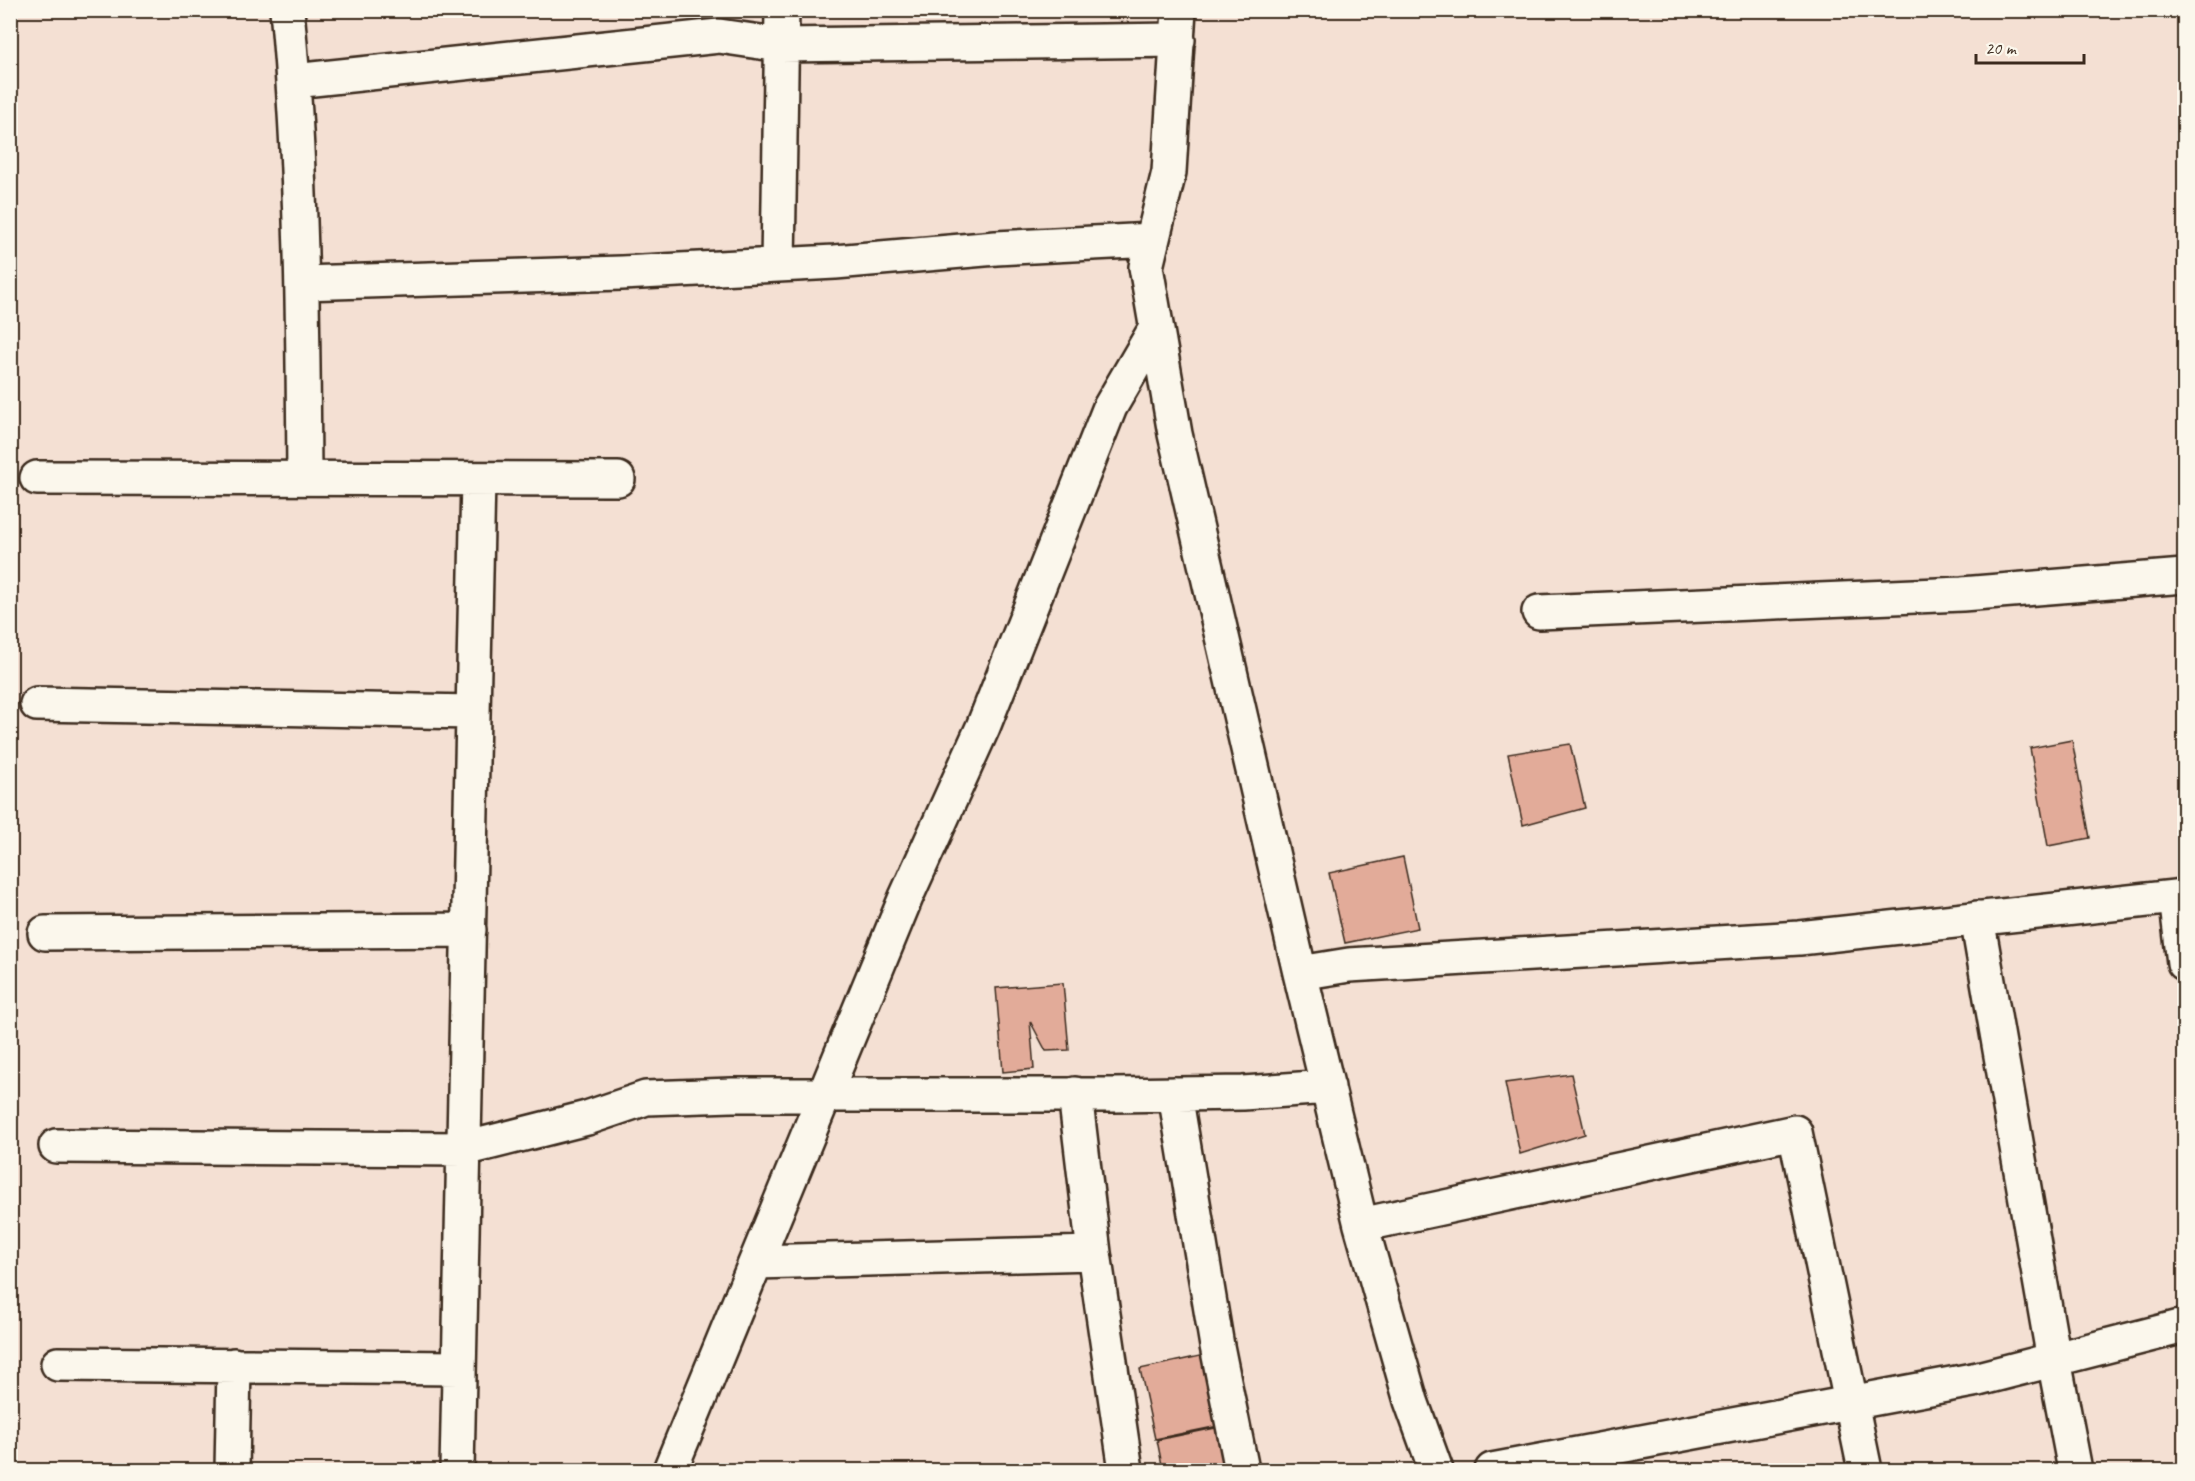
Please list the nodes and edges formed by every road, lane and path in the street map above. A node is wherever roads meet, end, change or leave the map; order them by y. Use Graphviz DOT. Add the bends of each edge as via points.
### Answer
graph roads {
  1 [pos="287,10"];
  2 [pos="782,10"];
  3 [pos="1179,25"];
  4 [pos="781,45"];
  5 [pos="294,81"];
  6 [pos="1152,240"];
  7 [pos="778,265"];
  8 [pos="302,283"];
  9 [pos="1156,328"];
  10 [pos="37,478"];
  11 [pos="304,478"];
  12 [pos="478,479"];
  13 [pos="618,479"];
  14 [pos="2184,576"];
  15 [pos="1539,612"];
  16 [pos="37,704"];
  17 [pos="473,712"];
  18 [pos="2180,897"];
  19 [pos="1977,918"];
  20 [pos="469,930"];
  21 [pos="45,933"];
  22 [pos="2184,963"];
  23 [pos="1300,973"];
  24 [pos="1328,1087"];
  25 [pos="1075,1094"];
  26 [pos="1175,1094"];
  27 [pos="824,1096"];
  28 [pos="56,1146"];
  29 [pos="464,1149"];
  30 [pos="1361,1225"];
  31 [pos="1094,1253"];
  32 [pos="756,1262"];
  33 [pos="2184,1326"];
  34 [pos="2054,1360"];
  35 [pos="58,1364"];
  36 [pos="234,1365"];
  37 [pos="459,1368"];
  38 [pos="1851,1402"];
  39 [pos="232,1470"];
  40 [pos="457,1470"];
  41 [pos="670,1470"];
  42 [pos="1126,1470"];
  43 [pos="1242,1470"];
  44 [pos="1436,1470"];
  45 [pos="1492,1470"];
  46 [pos="1865,1470"];
  47 [pos="2075,1470"];
  1 -- 5 [label="street"];
  2 -- 4 [label="street"];
  3 -- 4 [label="street"];
  3 -- 6 [label="street" via="1170,172"];
  4 -- 5 [label="street" via="719,36"];
  4 -- 7 [label="street"];
  5 -- 8 [label="street"];
  6 -- 7 [label="street"];
  6 -- 9 [label="street" via="1146,267"];
  7 -- 8 [label="street"];
  8 -- 11 [label="street"];
  9 -- 23 [label="street" via="1175,434"];
  9 -- 27 [label="street" via="1110,407 983,727 906,897"];
  10 -- 11 [label="street"];
  11 -- 12 [label="street"];
  12 -- 13 [label="street"];
  12 -- 17 [label="street"];
  14 -- 15 [label="street" via="1962,594"];
  16 -- 17 [label="street"];
  17 -- 20 [label="street"];
  18 -- 19 [label="street"];
  18 -- 22 [label="street"];
  19 -- 23 [label="street" via="1799,938 1348,965"];
  19 -- 34 [label="street"];
  20 -- 21 [label="street"];
  20 -- 29 [label="street"];
  23 -- 24 [label="street"];
  24 -- 26 [label="street"];
  24 -- 30 [label="street"];
  25 -- 26 [label="street"];
  25 -- 27 [label="street"];
  25 -- 31 [label="street"];
  26 -- 43 [label="street"];
  27 -- 29 [label="street" via="646,1098 587,1118"];
  27 -- 32 [label="street"];
  28 -- 29 [label="street"];
  29 -- 37 [label="street"];
  30 -- 38 [label="street" via="1795,1132"];
  30 -- 44 [label="street" via="1411,1401"];
  31 -- 32 [label="street"];
  31 -- 42 [label="street"];
  32 -- 41 [label="street"];
  33 -- 34 [label="street"];
  34 -- 38 [label="street" via="1978,1379"];
  34 -- 47 [label="street"];
  35 -- 36 [label="street"];
  36 -- 37 [label="street"];
  36 -- 39 [label="street"];
  37 -- 40 [label="street"];
  38 -- 45 [label="street"];
  38 -- 46 [label="street"];
}
